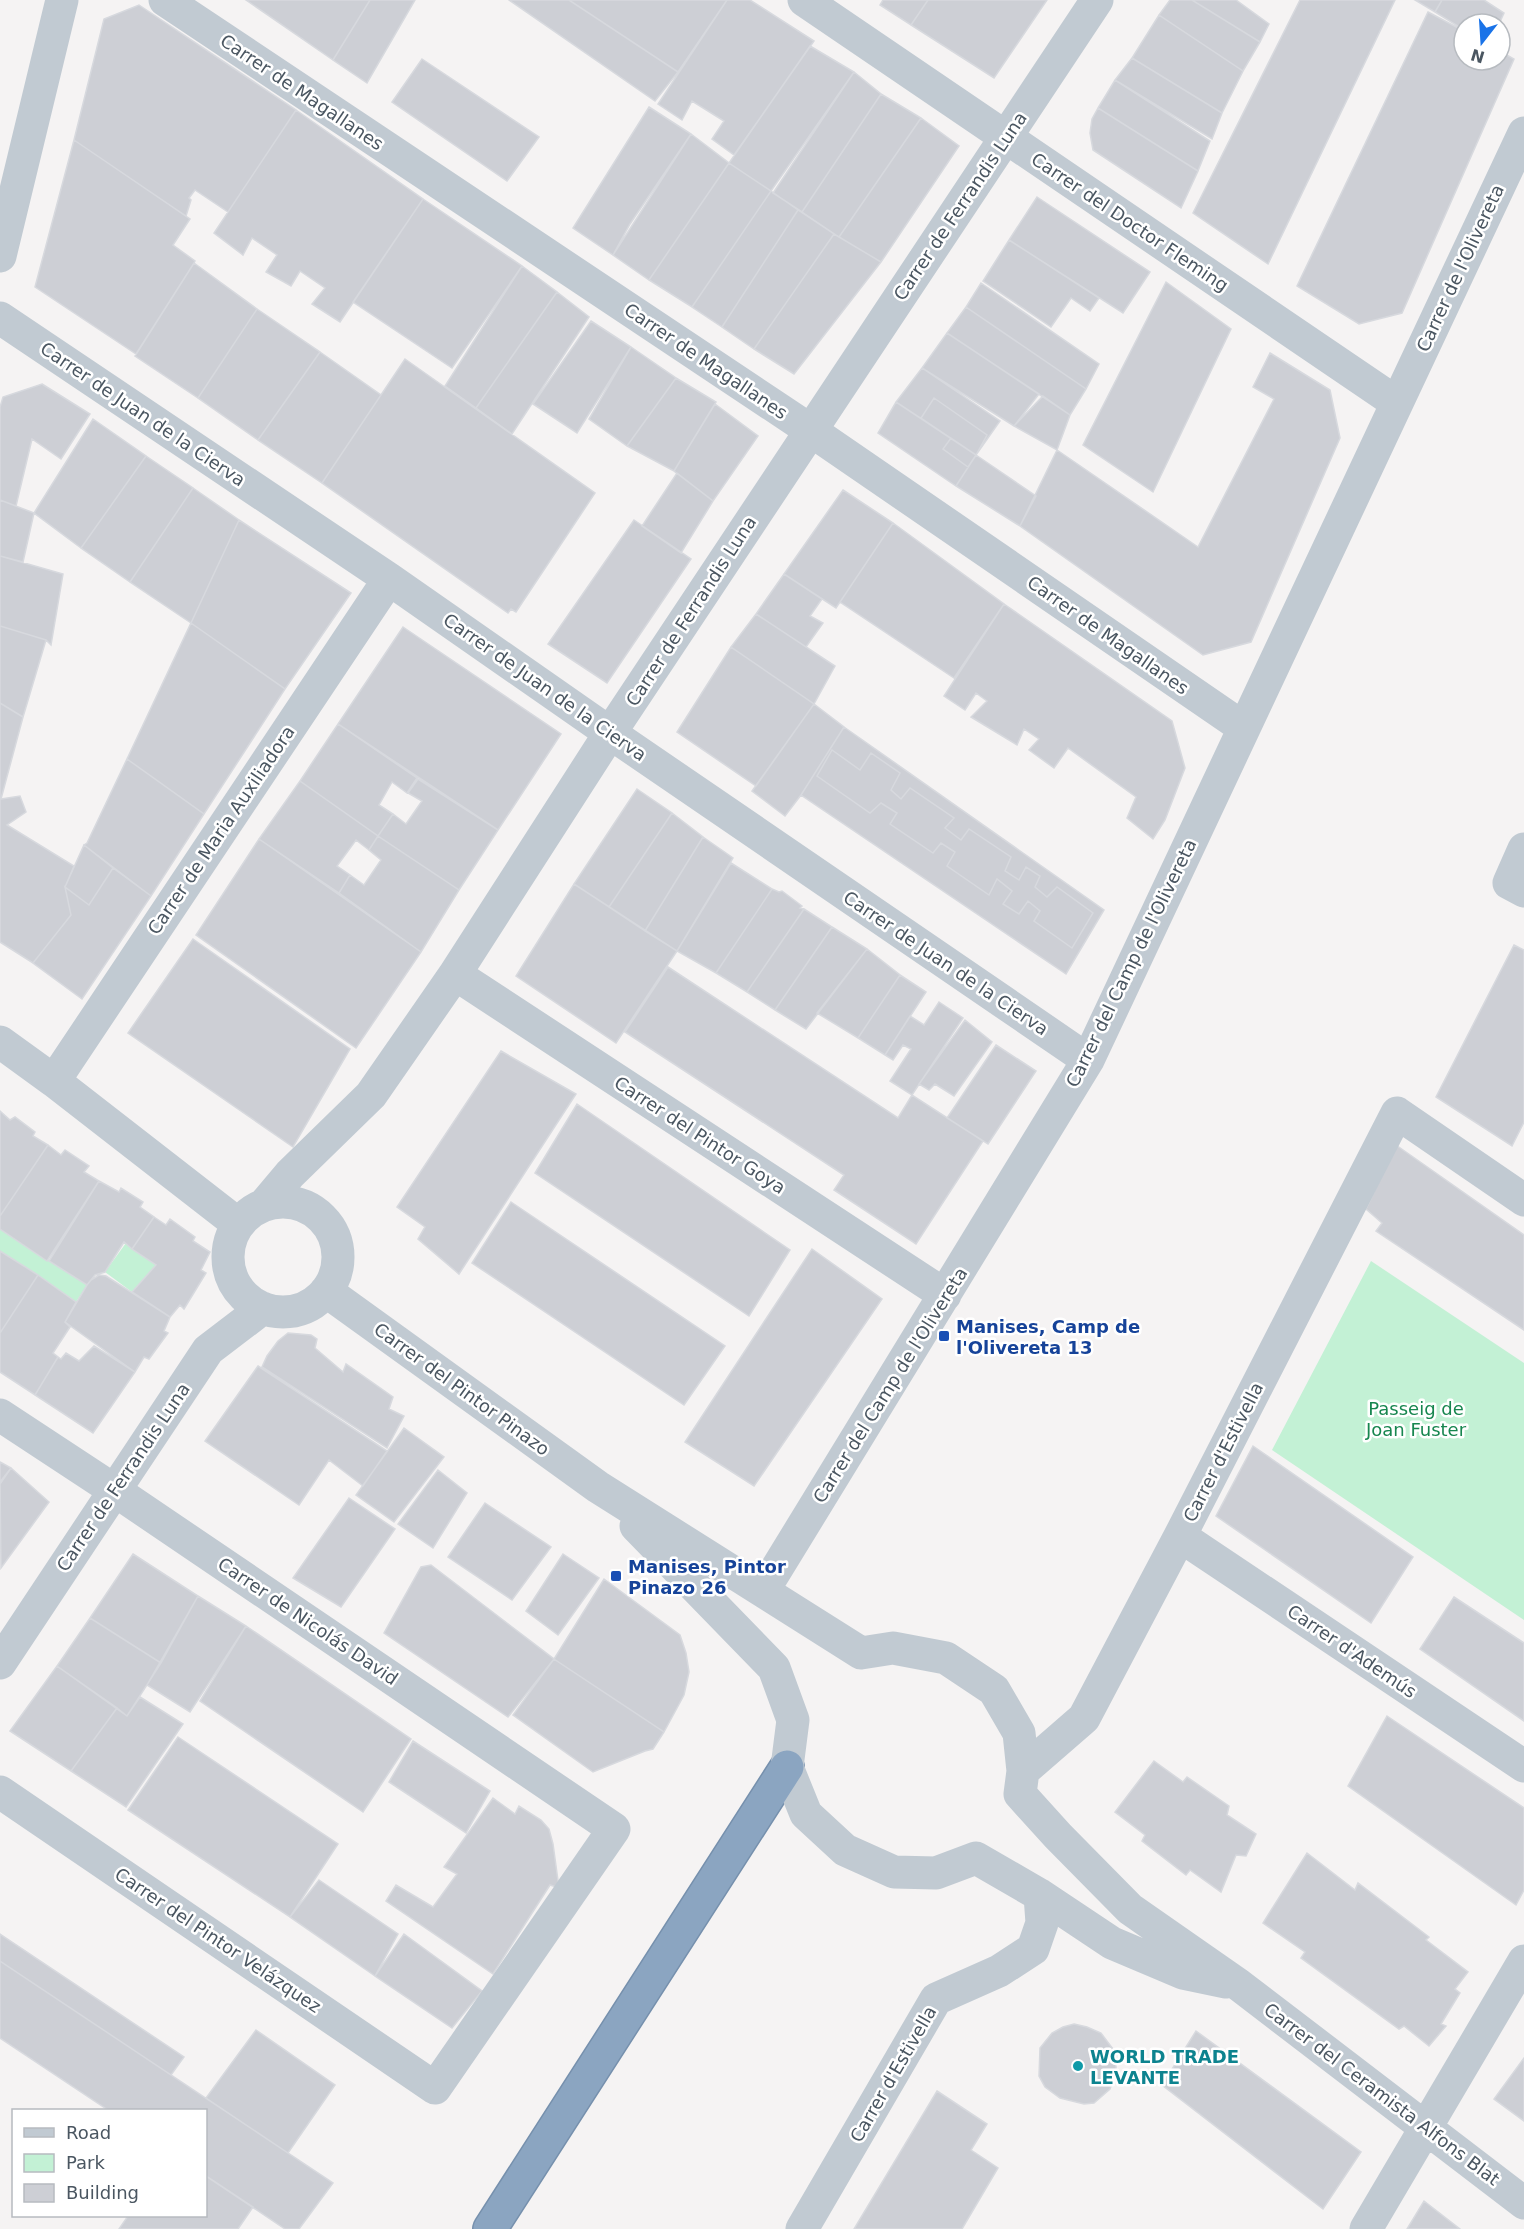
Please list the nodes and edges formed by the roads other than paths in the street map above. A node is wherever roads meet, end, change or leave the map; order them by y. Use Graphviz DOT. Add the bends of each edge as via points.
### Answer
graph roads {
  1 [pos="62,0"];
  2 [pos="165,0"];
  3 [pos="804,0"];
  4 [pos="1097,0"];
  5 [pos="1524,132"];
  6 [pos="1005,138"];
  7 [pos="0,256"];
  8 [pos="0,318"];
  9 [pos="1397,403"];
  10 [pos="810,430"];
  11 [pos="389,579"];
  12 [pos="1244,728"];
  13 [pos="610,733"];
  14 [pos="1524,849"];
  15 [pos="1516,887"];
  16 [pos="454,974"];
  17 [pos="0,1042"];
  18 [pos="1088,1060"];
  19 [pos="54,1081"];
  20 [pos="1524,1200"];
  21 [pos="264,1205"];
  22 [pos="238,1224"];
  23 [pos="326,1291"];
  24 [pos="945,1295"];
  25 [pos="263,1308"];
  26 [pos="0,1415"];
  27 [pos="598,1487"];
  28 [pos="114,1490"];
  29 [pos="1180,1536"];
  30 [pos="763,1591"];
  31 [pos="0,1663"];
  32 [pos="1524,1766"];
  33 [pos="787,1767"];
  34 [pos="1021,1782"];
  35 [pos="0,1792"];
  36 [pos="1040,1895"];
  37 [pos="1524,1961"];
  38 [pos="1239,1985"];
  39 [pos="435,2088"];
  40 [pos="1427,2129"];
  41 [pos="1524,2203"];
  42 [pos="490,2229"];
  43 [pos="802,2229"];
  44 [pos="1366,2229"];
  1 -- 7 [label="street"];
  2 -- 10 [label="street, Carrer de Magallanes"];
  3 -- 6 [label="street, Carrer del Doctor Fleming"];
  4 -- 6 [label="street, Carrer de Ferrandis Luna"];
  5 -- 9 [label="street, Carrer de l'Olivereta"];
  6 -- 9 [label="street, Carrer del Doctor Fleming"];
  6 -- 10 [label="street, Carrer de Ferrandis Luna"];
  8 -- 11 [label="street, Carrer de Juan de la Cierva"];
  9 -- 12 [label="street, Carrer del Camp de l'Olivereta"];
  10 -- 12 [label="street, Carrer de Magallanes"];
  10 -- 13 [label="street, Carrer de Ferrandis Luna"];
  11 -- 13 [label="street, Carrer de Juan de la Cierva"];
  11 -- 19 [label="street, Carrer de Maria Auxiliadora"];
  12 -- 18 [label="street, Carrer del Camp de l'Olivereta"];
  13 -- 16 [label="street, Carrer de Ferrandis Luna"];
  13 -- 18 [label="street, Carrer de Juan de la Cierva"];
  14 -- 15 [label="street"];
  16 -- 21 [label="street, Carrer de Ferrandis Luna" via="371,1095"];
  16 -- 24 [label="street, Carrer del Pintor Goya"];
  17 -- 19 [label="street"];
  18 -- 24 [label="street, Carrer del Camp de l'Olivereta"];
  19 -- 22 [label="street"];
  20 -- 29 [label="street, Carrer d'Estivella" via="1397,1113"];
  21 -- 22 [label="street"];
  21 -- 23 [label="street" via="297,1203 316,1212 331,1229 338,1260"];
  22 -- 25 [label="street" via="230,1242 230,1272 239,1290"];
  23 -- 25 [label="street" via="312,1304 292,1311"];
  23 -- 27 [label="street, Carrer del Pintor Pinazo"];
  24 -- 30 [label="street, Carrer del Camp de l'Olivereta"];
  25 -- 28 [label="street, Carrer de Ferrandis Luna" via="208,1350"];
  26 -- 28 [label="street, Carrer de Nicolás David"];
  27 -- 30 [label="street, Carrer del Pintor Pinazo"];
  27 -- 33 [label="street, Carrer del Pintor Pinazo" via="774,1668 793,1720"];
  28 -- 31 [label="street, Carrer de Ferrandis Luna"];
  28 -- 39 [label="street, Carrer de Nicolás David" via="614,1829"];
  29 -- 32 [label="street, Carrer d'Ademús"];
  29 -- 34 [label="street, Carrer d'Estivella" via="1083,1718"];
  30 -- 34 [label="street, Carrer del Pintor Pinazo" via="861,1653 893,1648 946,1658 994,1690 1019,1734"];
  33 -- 36 [label="street, Carrer del Ceramista Alfons Blat" via="806,1814 845,1850 894,1872 936,1874 976,1858"];
  33 -- 42 [label="highway"];
  34 -- 38 [label="street, Carrer del Ceramista Alfons Blat" via="1058,1836 1130,1909"];
  35 -- 39 [label="street, Carrer del Pintor Velázquez"];
  36 -- 38 [label="street, Carrer del Ceramista Alfons Blat" via="1112,1943 1183,1973"];
  36 -- 43 [label="street, Carrer d'Estivella" via="1042,1923 1033,1950 999,1971 936,1999"];
  37 -- 40 [label="street"];
  38 -- 40 [label="street, Carrer del Ceramista Alfons Blat"];
  40 -- 41 [label="street, Carrer del Ceramista Alfons Blat"];
  40 -- 44 [label="street"];
}
